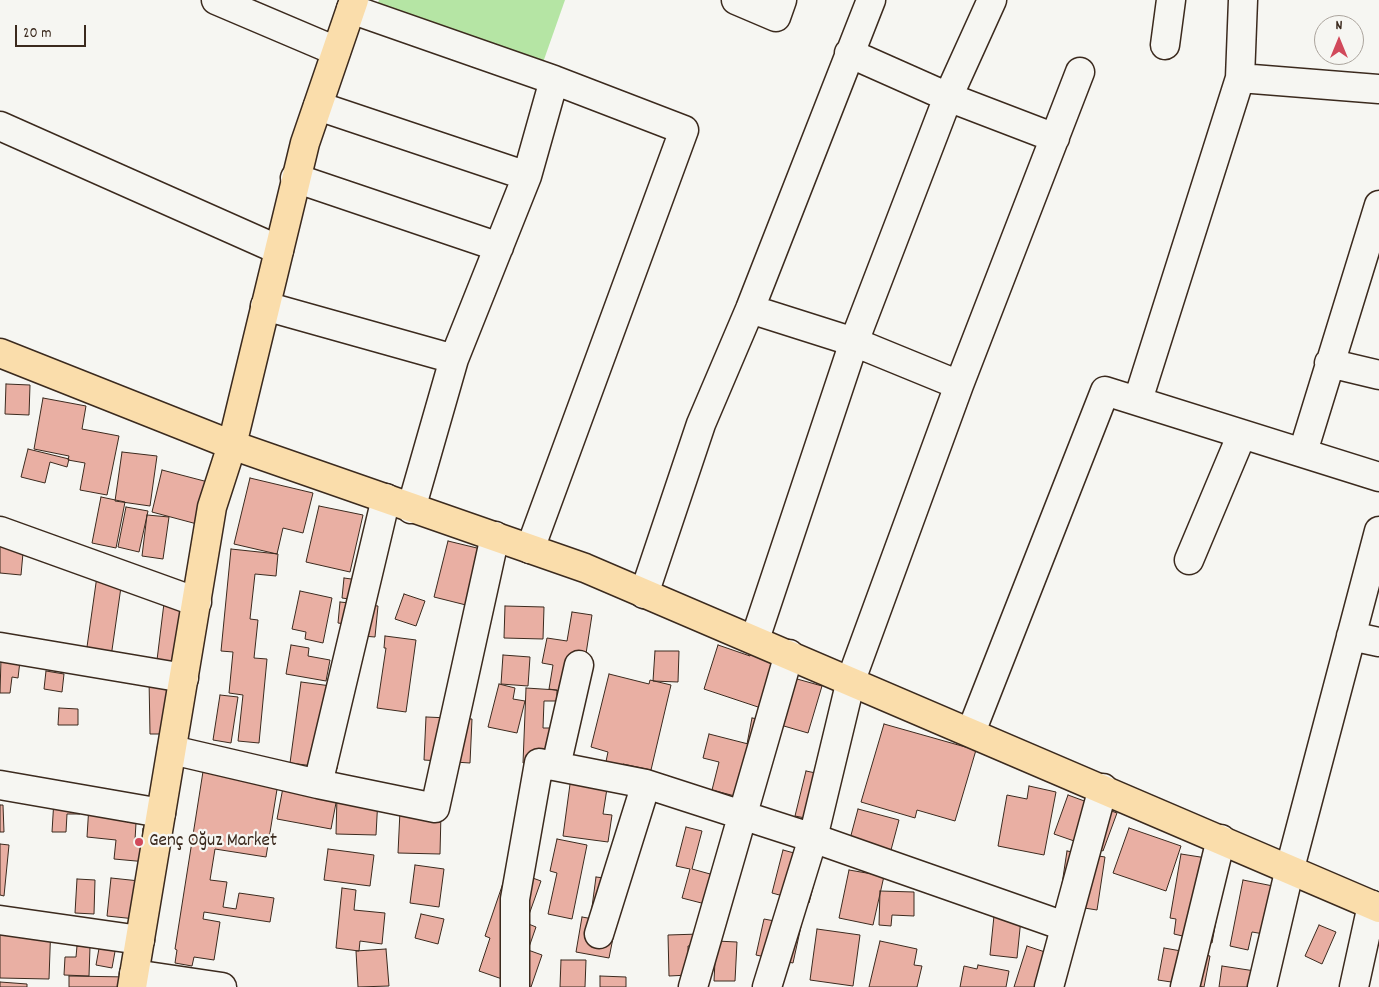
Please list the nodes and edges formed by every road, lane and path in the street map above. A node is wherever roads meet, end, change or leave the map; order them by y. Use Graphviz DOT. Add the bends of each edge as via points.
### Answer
graph roads {
  1 [pos="216,0"];
  2 [pos="736,0"];
  3 [pos="782,0"];
  4 [pos="871,0"];
  5 [pos="992,0"];
  6 [pos="1171,0"];
  7 [pos="1243,0"];
  8 [pos="353,4"];
  9 [pos="1165,45"];
  10 [pos="336,51"];
  11 [pos="849,53"];
  12 [pos="1080,72"];
  13 [pos="1240,78"];
  14 [pos="554,80"];
  15 [pos="1379,89"];
  16 [pos="948,97"];
  17 [pos="318,106"];
  18 [pos="0,126"];
  19 [pos="1054,138"];
  20 [pos="527,176"];
  21 [pos="295,178"];
  22 [pos="1379,205"];
  23 [pos="498,247"];
  24 [pos="279,250"];
  25 [pos="265,306"];
  26 [pos="750,310"];
  27 [pos="854,342"];
  28 [pos="0,353"];
  29 [pos="454,360"];
  30 [pos="1329,363"];
  31 [pos="1379,375"];
  32 [pos="959,386"];
  33 [pos="1138,400"];
  34 [pos="1242,434"];
  35 [pos="232,444"];
  36 [pos="1303,452"];
  37 [pos="1379,476"];
  38 [pos="386,498"];
  39 [pos="411,509"];
  40 [pos="0,531"];
  41 [pos="1379,531"];
  42 [pos="495,536"];
  43 [pos="530,548"];
  44 [pos="1189,560"];
  45 [pos="644,594"];
  46 [pos="196,602"];
  47 [pos="1352,636"];
  48 [pos="755,640"];
  49 [pos="1379,642"];
  50 [pos="0,647"];
  51 [pos="789,654"];
  52 [pos="579,666"];
  53 [pos="184,678"];
  54 [pos="851,680"];
  55 [pos="971,732"];
  56 [pos="172,750"];
  57 [pos="556,766"];
  58 [pos="318,784"];
  59 [pos="646,784"];
  60 [pos="0,785"];
  61 [pos="1103,788"];
  62 [pos="161,813"];
  63 [pos="742,816"];
  64 [pos="813,838"];
  65 [pos="1221,839"];
  66 [pos="1290,868"];
  67 [pos="1376,906"];
  68 [pos="0,920"];
  69 [pos="1064,926"];
  70 [pos="599,934"];
  71 [pos="140,940"];
  72 [pos="133,980"];
  73 [pos="222,987"];
  74 [pos="515,987"];
  75 [pos="693,987"];
  76 [pos="767,987"];
  77 [pos="1049,987"];
  78 [pos="1185,987"];
  79 [pos="1262,987"];
  80 [pos="1354,987"];
  1 -- 10 [label="street"];
  2 -- 3 [label="street" via="776,17"];
  4 -- 11 [label="street"];
  5 -- 16 [label="street"];
  6 -- 9 [label="street"];
  7 -- 13 [label="street"];
  8 -- 10 [label="main road"];
  8 -- 14 [label="street"];
  10 -- 17 [label="main road"];
  11 -- 16 [label="street"];
  11 -- 26 [label="street"];
  12 -- 19 [label="street"];
  13 -- 15 [label="street"];
  13 -- 33 [label="street"];
  14 -- 20 [label="street"];
  14 -- 43 [label="street" via="684,130"];
  16 -- 19 [label="street"];
  16 -- 27 [label="street"];
  17 -- 20 [label="street"];
  17 -- 21 [label="main road"];
  18 -- 24 [label="street"];
  19 -- 32 [label="street"];
  20 -- 23 [label="street"];
  21 -- 23 [label="street"];
  21 -- 24 [label="main road"];
  22 -- 30 [label="street"];
  23 -- 29 [label="street"];
  24 -- 25 [label="main road"];
  25 -- 29 [label="street"];
  25 -- 35 [label="main road"];
  26 -- 27 [label="street"];
  26 -- 45 [label="street" via="701,424"];
  27 -- 32 [label="street"];
  27 -- 48 [label="street"];
  28 -- 35 [label="main road"];
  29 -- 39 [label="street"];
  30 -- 31 [label="street"];
  30 -- 36 [label="street"];
  32 -- 54 [label="street"];
  33 -- 34 [label="street"];
  33 -- 55 [label="street" via="1105,391"];
  34 -- 36 [label="street"];
  34 -- 44 [label="street"];
  35 -- 38 [label="main road"];
  35 -- 46 [label="main road" via="212,507"];
  36 -- 37 [label="street"];
  38 -- 39 [label="main road"];
  38 -- 58 [label="street"];
  39 -- 42 [label="main road"];
  40 -- 46 [label="street"];
  41 -- 47 [label="street"];
  42 -- 43 [label="main road"];
  42 -- 58 [label="street" via="435,808"];
  43 -- 45 [label="main road"];
  45 -- 48 [label="main road"];
  46 -- 53 [label="main road"];
  47 -- 49 [label="street"];
  47 -- 66 [label="street"];
  48 -- 51 [label="main road"];
  50 -- 53 [label="street"];
  51 -- 54 [label="main road"];
  51 -- 63 [label="street"];
  52 -- 57 [label="street"];
  53 -- 56 [label="main road"];
  54 -- 55 [label="main road"];
  54 -- 64 [label="street"];
  55 -- 61 [label="main road"];
  56 -- 58 [label="street"];
  56 -- 62 [label="main road"];
  57 -- 59 [label="street"];
  57 -- 74 [label="street" via="539,763 515,899"];
  59 -- 63 [label="street"];
  59 -- 70 [label="street"];
  60 -- 62 [label="street"];
  61 -- 65 [label="main road"];
  61 -- 69 [label="street"];
  62 -- 71 [label="main road"];
  63 -- 64 [label="street"];
  63 -- 75 [label="street"];
  64 -- 69 [label="street"];
  64 -- 76 [label="street"];
  65 -- 66 [label="main road"];
  65 -- 78 [label="street"];
  66 -- 67 [label="main road"];
  66 -- 79 [label="street"];
  67 -- 80 [label="street"];
  68 -- 71 [label="street"];
  69 -- 77 [label="street"];
  71 -- 72 [label="main road"];
  72 -- 73 [label="street"];
}
